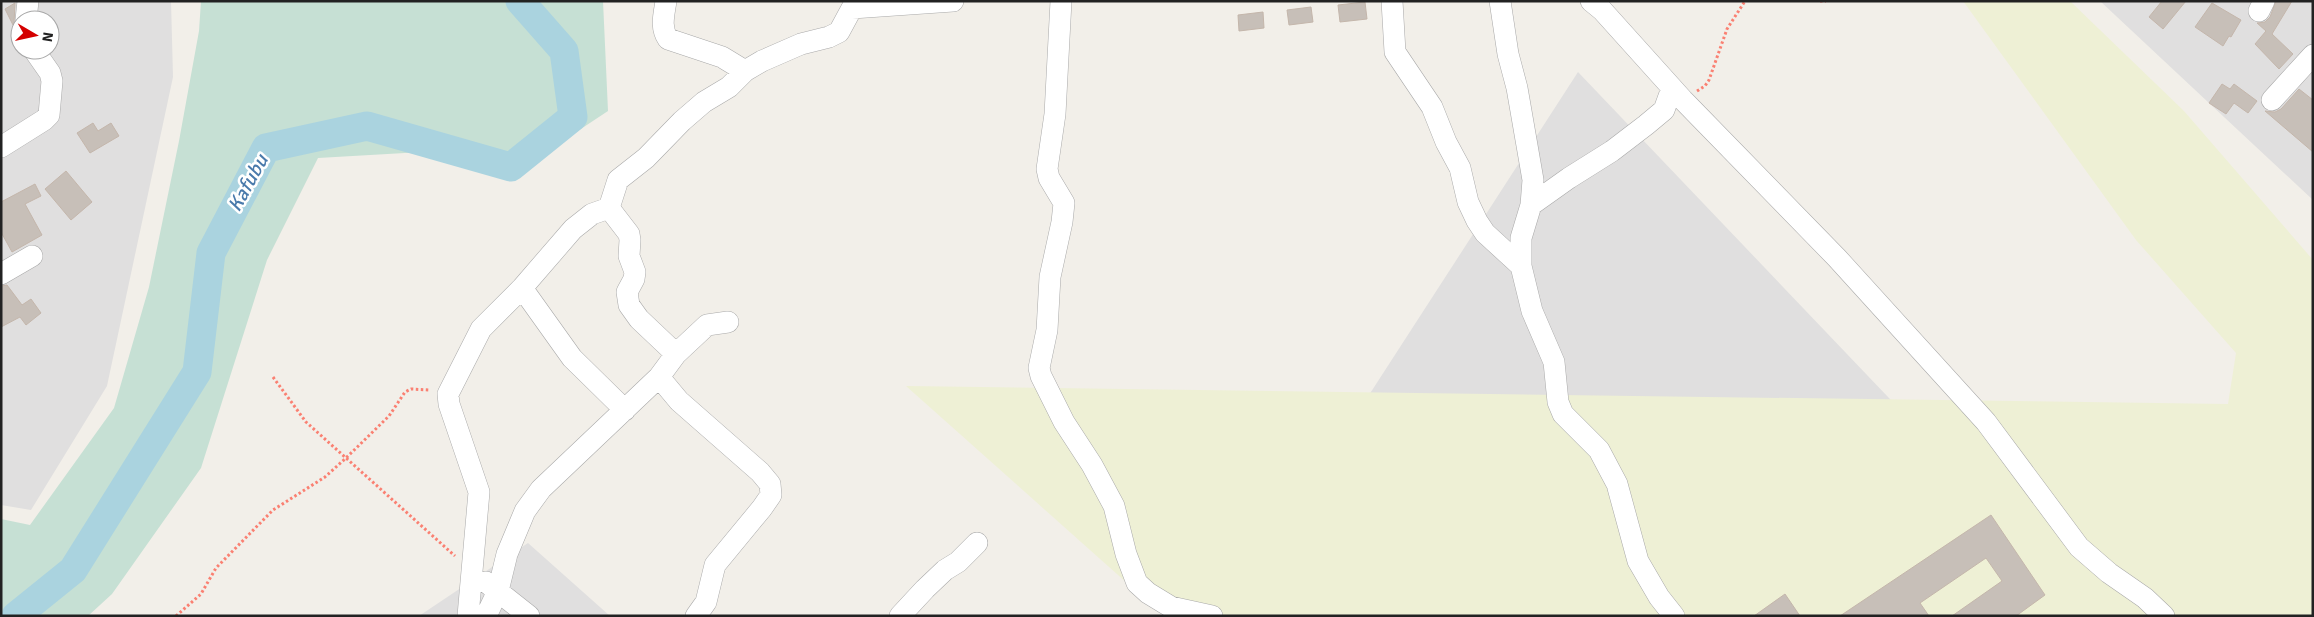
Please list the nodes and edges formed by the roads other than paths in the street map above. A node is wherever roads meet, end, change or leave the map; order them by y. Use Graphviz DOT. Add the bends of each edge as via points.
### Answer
graph roads {
  1 [pos="666,1"];
  2 [pos="953,1"];
  3 [pos="1061,1"];
  4 [pos="1392,1"];
  5 [pos="1500,1"];
  6 [pos="1591,1"];
  7 [pos="2313,55"];
  8 [pos="41,60"];
  9 [pos="746,72"];
  10 [pos="1677,94"];
  11 [pos="2272,100"];
  12 [pos="1,147"];
  13 [pos="1531,205"];
  14 [pos="609,208"];
  15 [pos="32,256"];
  16 [pos="1522,266"];
  17 [pos="1,274"];
  18 [pos="522,288"];
  19 [pos="728,322"];
  20 [pos="676,354"];
  21 [pos="659,377"];
  22 [pos="625,410"];
  23 [pos="977,543"];
  24 [pos="471,569"];
  25 [pos="498,590"];
  26 [pos="468,616"];
  27 [pos="486,616"];
  28 [pos="529,616"];
  29 [pos="696,616"];
  30 [pos="900,616"];
  31 [pos="1212,616"];
  32 [pos="1674,616"];
  33 [pos="2164,616"];
  1 -- 9 [label="street" via="662,25 668,39 722,57"];
  2 -- 9 [label="street" via="852,8 839,32 762,61"];
  3 -- 31 [label="street" via="1055,114 1047,169 1064,202 1050,277 1047,330 1039,368 1064,422 1114,506 1137,583 1171,607"];
  4 -- 16 [label="street" via="1395,52 1432,107 1460,168 1468,202 1477,221 1485,233"];
  5 -- 13 [label="street" via="1533,180"];
  6 -- 10 [label="street"];
  7 -- 11 [label="street"];
  8 -- 12 [label="street" via="50,73 49,115"];
  9 -- 14 [label="street" via="704,102 646,158 618,180"];
  10 -- 13 [label="street" via="1664,110 1612,151"];
  10 -- 33 [label="street" via="1837,258 1986,422 2080,546"];
  13 -- 16 [label="street" via="1521,238"];
  14 -- 18 [label="street" via="592,214 573,229"];
  14 -- 20 [label="street" via="629,234 629,256 635,272 627,292 629,305"];
  15 -- 17 [label="street"];
  16 -- 32 [label="street" via="1532,311 1554,362 1558,402 1563,414 1599,450 1617,484 1638,561"];
  18 -- 22 [label="street" via="572,358"];
  18 -- 24 [label="street" via="481,329 448,394 479,492"];
  19 -- 20 [label="street" via="707,325"];
  20 -- 21 [label="street"];
  21 -- 22 [label="street"];
  21 -- 29 [label="street" via="679,401 770,484 771,495 715,565 706,602"];
  22 -- 25 [label="street" via="541,490 525,512 507,554"];
  23 -- 30 [label="street"];
  24 -- 25 [label="street"];
  24 -- 26 [label="street"];
  25 -- 27 [label="street"];
  25 -- 28 [label="street"];
}
